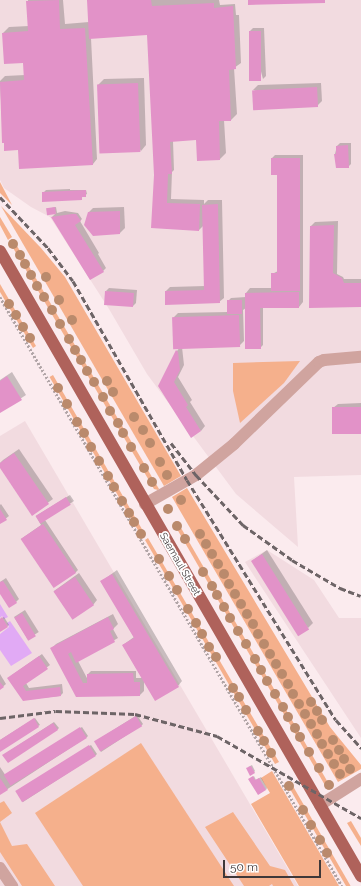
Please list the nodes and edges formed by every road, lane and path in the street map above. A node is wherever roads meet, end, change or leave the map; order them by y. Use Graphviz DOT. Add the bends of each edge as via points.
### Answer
graph roads {
  1 [pos="0,251"];
  2 [pos="0,297"];
  3 [pos="361,357"];
  4 [pos="145,504"];
  5 [pos="361,780"];
  6 [pos="320,805"];
  7 [pos="0,868"];
  8 [pos="361,876"];
  9 [pos="12,886"];
  10 [pos="342,886"];
  1 -- 4 [label="main road, Saemaul Street"];
  2 -- 10 [label="path"];
  3 -- 4 [label="street" via="319,362 234,444 196,475"];
  4 -- 6 [label="main road, Saemaul Street"];
  5 -- 6 [label="street"];
  6 -- 8 [label="main road, Saemaul Street"];
  7 -- 9 [label="street"];
}
